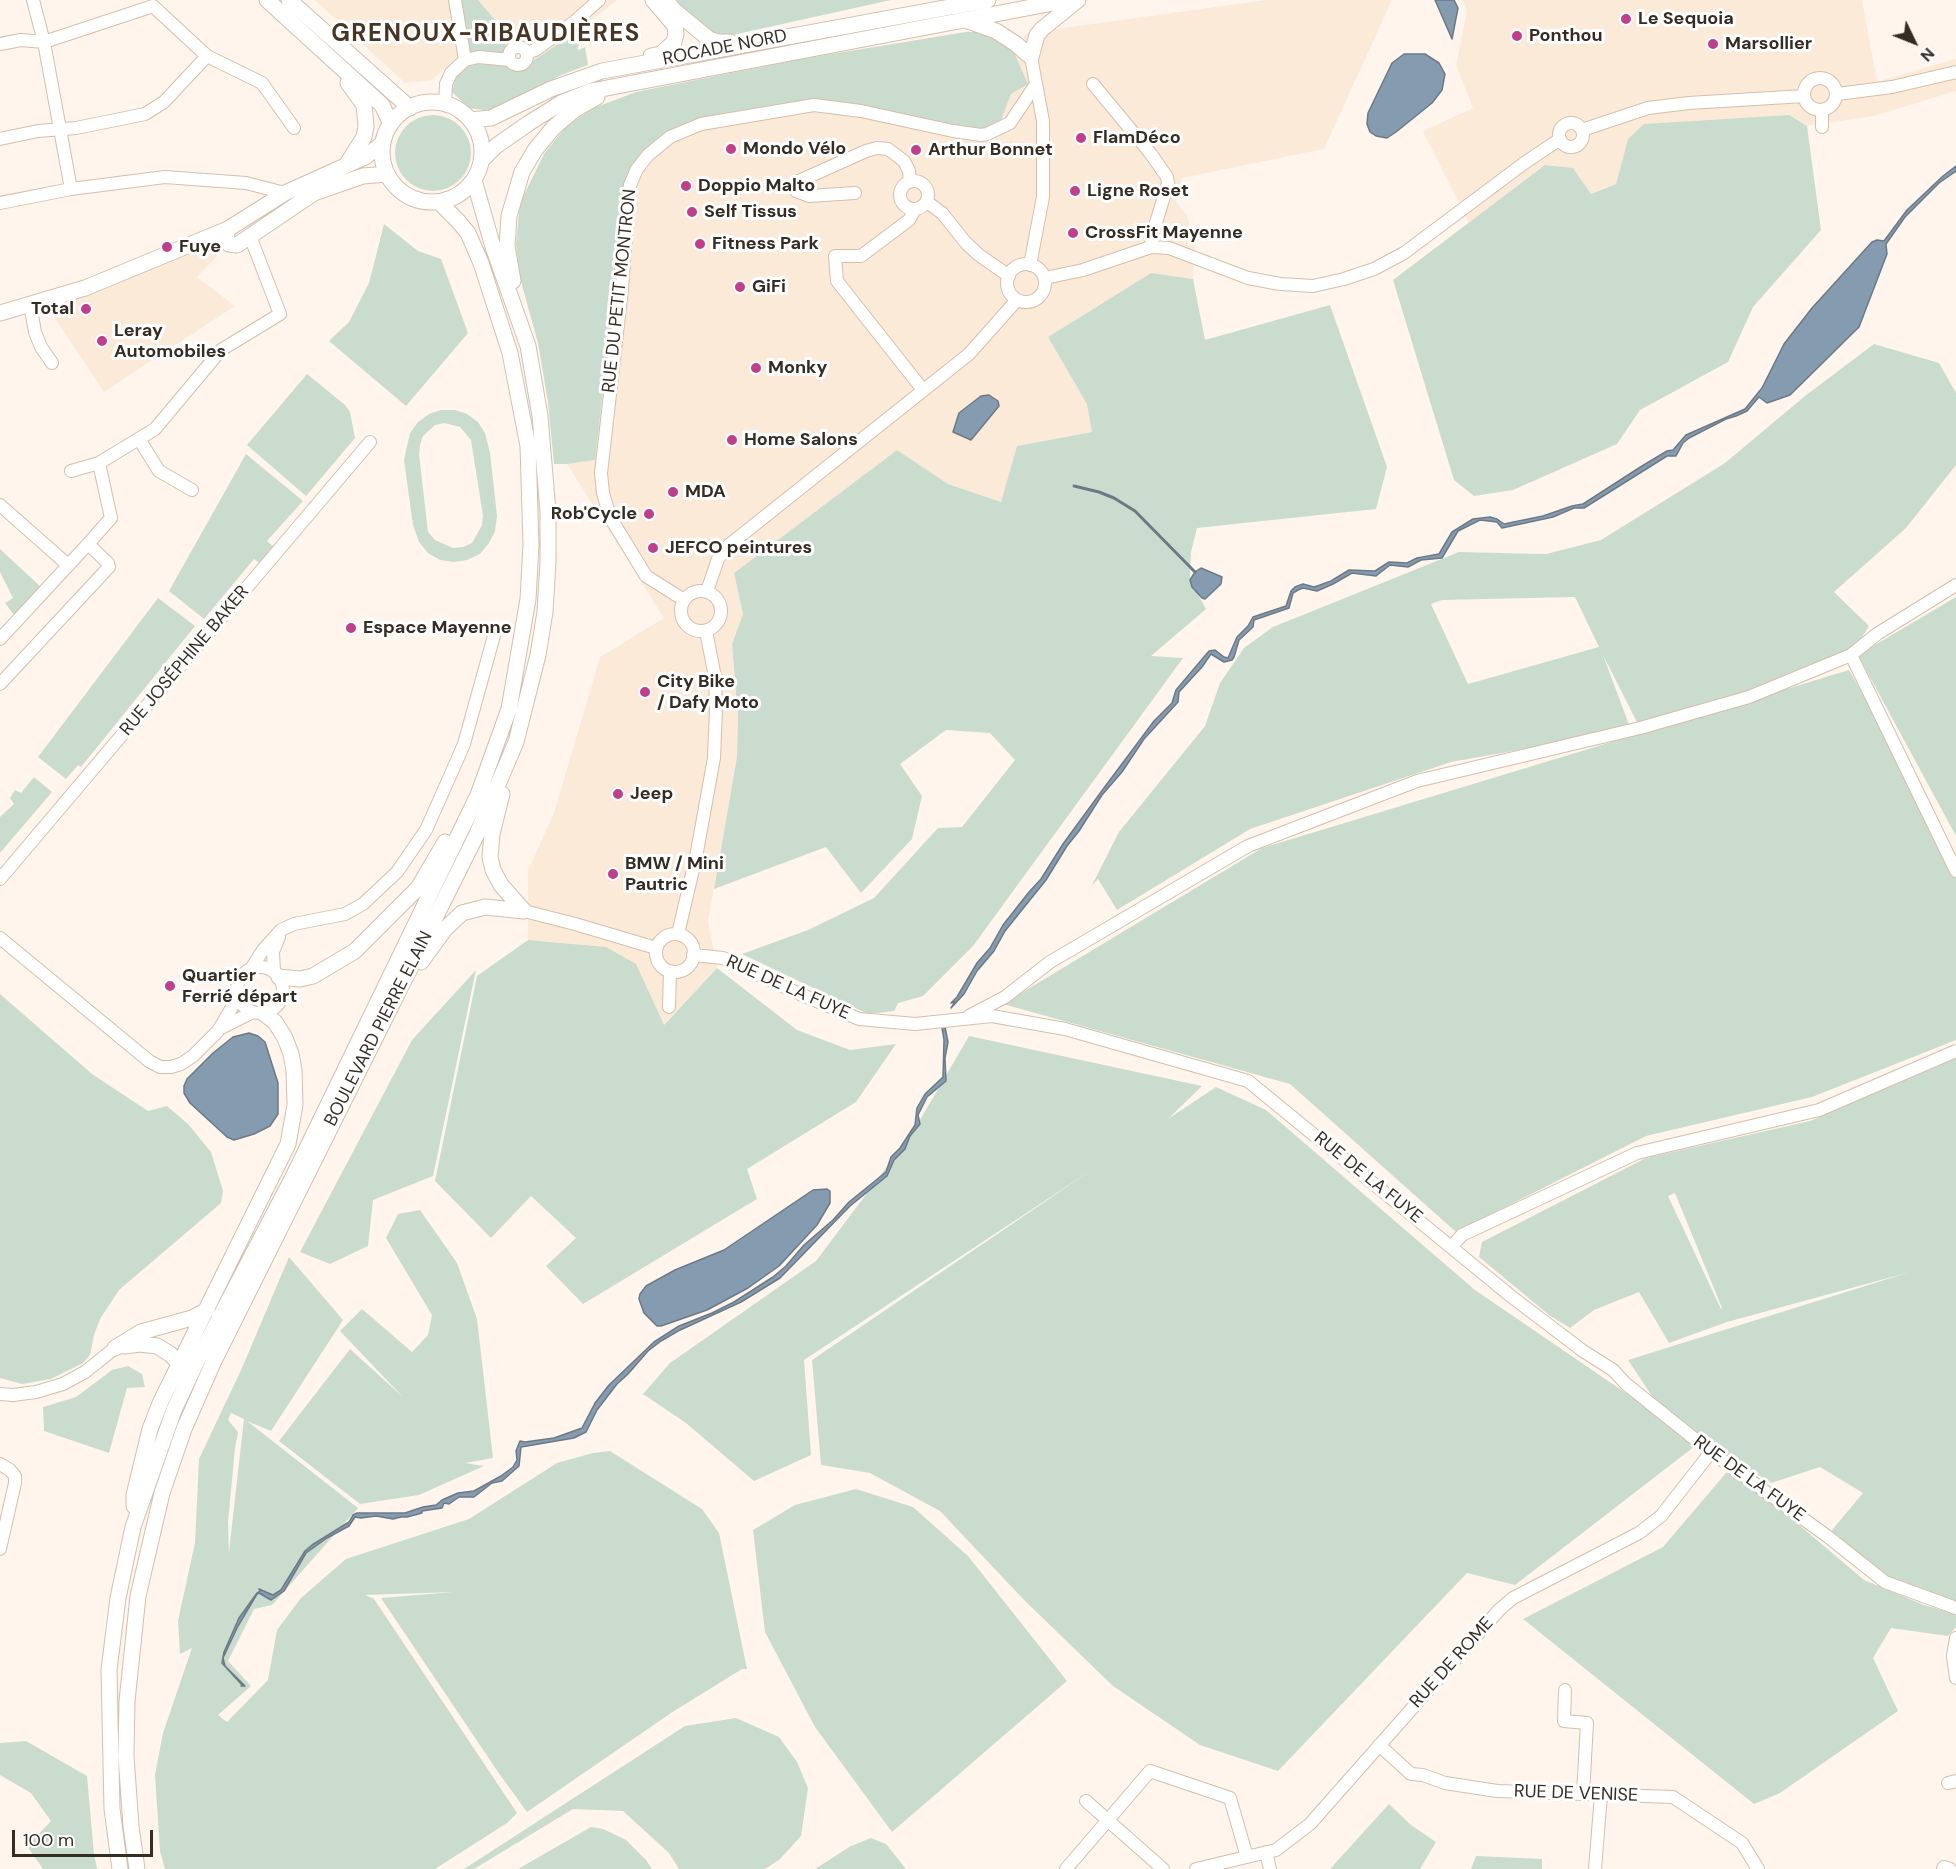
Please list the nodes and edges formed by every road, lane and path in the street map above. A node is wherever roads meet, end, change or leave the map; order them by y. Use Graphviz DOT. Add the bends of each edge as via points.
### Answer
graph roads {
  1 [pos="33,0"];
  2 [pos="267,0"];
  3 [pos="289,0"];
  4 [pos="455,0"];
  5 [pos="599,0"];
  6 [pos="653,0"];
  7 [pos="665,0"];
  8 [pos="988,0"];
  9 [pos="1069,0"];
  10 [pos="1078,0"];
  11 [pos="965,20"];
  12 [pos="44,42"];
  13 [pos="757,42"];
  14 [pos="0,44"];
  15 [pos="207,56"];
  16 [pos="328,56"];
  17 [pos="1030,57"];
  18 [pos="465,60"];
  19 [pos="602,71"];
  20 [pos="1956,72"];
  21 [pos="636,82"];
  22 [pos="1036,84"];
  23 [pos="1093,84"];
  24 [pos="1836,94"];
  25 [pos="1804,96"];
  26 [pos="445,104"];
  27 [pos="410,108"];
  28 [pos="1822,110"];
  29 [pos="470,120"];
  30 [pos="391,124"];
  31 [pos="294,128"];
  32 [pos="1822,128"];
  33 [pos="60,129"];
  34 [pos="0,139"];
  35 [pos="384,143"];
  36 [pos="482,160"];
  37 [pos="347,164"];
  38 [pos="387,174"];
  39 [pos="474,180"];
  40 [pos="910,181"];
  41 [pos="255,187"];
  42 [pos="71,189"];
  43 [pos="855,193"];
  44 [pos="290,199"];
  45 [pos="439,202"];
  46 [pos="927,202"];
  47 [pos="0,203"];
  48 [pos="260,209"];
  49 [pos="915,209"];
  50 [pos="250,236"];
  51 [pos="229,237"];
  52 [pos="1151,247"];
  53 [pos="1030,265"];
  54 [pos="1009,276"];
  55 [pos="1045,278"];
  56 [pos="1017,300"];
  57 [pos="30,304"];
  58 [pos="0,313"];
  59 [pos="528,346"];
  60 [pos="52,363"];
  61 [pos="923,390"];
  62 [pos="139,439"];
  63 [pos="370,441"];
  64 [pos="99,463"];
  65 [pos="71,471"];
  66 [pos="192,490"];
  67 [pos="0,505"];
  68 [pos="88,544"];
  69 [pos="68,565"];
  70 [pos="1956,585"];
  71 [pos="707,591"];
  72 [pos="684,600"];
  73 [pos="706,631"];
  74 [pos="495,632"];
  75 [pos="1,636"];
  76 [pos="1851,655"];
  77 [pos="0,684"];
  78 [pos="513,688"];
  79 [pos="516,742"];
  80 [pos="1956,871"];
  81 [pos="0,879"];
  82 [pos="524,911"];
  83 [pos="281,930"];
  84 [pos="678,934"];
  85 [pos="0,938"];
  86 [pos="656,948"];
  87 [pos="693,955"];
  88 [pos="251,969"];
  89 [pos="670,971"];
  90 [pos="276,974"];
  91 [pos="396,996"];
  92 [pos="238,997"];
  93 [pos="669,1007"];
  94 [pos="258,1012"];
  95 [pos="962,1019"];
  96 [pos="218,1031"];
  97 [pos="1956,1051"];
  98 [pos="1452,1245"];
  99 [pos="207,1310"];
  100 [pos="115,1348"];
  101 [pos="180,1364"];
  102 [pos="0,1394"];
  103 [pos="1711,1452"];
  104 [pos="0,1464"];
  105 [pos="133,1527"];
  106 [pos="0,1549"];
  107 [pos="1956,1608"];
  108 [pos="1956,1638"];
  109 [pos="1956,1678"];
  110 [pos="1565,1690"];
  111 [pos="1379,1745"];
  112 [pos="1583,1794"];
  113 [pos="1601,1795"];
  114 [pos="1086,1801"];
  115 [pos="1108,1820"];
  116 [pos="1266,1852"];
  117 [pos="1247,1857"];
  118 [pos="120,1869"];
  119 [pos="137,1869"];
  120 [pos="1066,1869"];
  121 [pos="1163,1869"];
  122 [pos="1196,1869"];
  123 [pos="1270,1869"];
  124 [pos="1595,1869"];
  125 [pos="1758,1869"];
  126 [pos="1943,1869"];
  127 [pos="1950,1869"];
  1 -- 12 [label="street"];
  2 -- 16 [label="main road"];
  3 -- 27 [label="main road"];
  4 -- 18 [label="street"];
  5 -- 18 [label="street" via="535,50 526,53 523,48 514,48 510,60"];
  6 -- 19 [label="main road" via="675,26 674,42 661,54"];
  7 -- 13 [label="main road" via="709,39"];
  8 -- 13 [label="main road, ROCADE NORD"];
  9 -- 11 [label="main road, ROCADE NORD"];
  10 -- 17 [label="main road" via="1042,29"];
  11 -- 17 [label="main road" via="999,33"];
  11 -- 21 [label="main road, ROCADE NORD"];
  12 -- 14 [label="street" via="21,40"];
  12 -- 15 [label="street" via="153,6"];
  12 -- 33 [label="street"];
  13 -- 19 [label="main road, ROCADE NORD"];
  15 -- 31 [label="street" via="262,83"];
  15 -- 33 [label="street" via="164,102 145,114"];
  16 -- 30 [label="main road" via="382,105"];
  16 -- 37 [label="main road" via="366,113 364,137"];
  17 -- 22 [label="street"];
  18 -- 26 [label="street" via="446,84"];
  19 -- 29 [label="main road, ROCADE NORD" via="551,89 491,118"];
  20 -- 24 [label="street" via="1892,87"];
  21 -- 36 [label="main road, ROCADE NORD" via="591,91 561,103 496,146"];
  21 -- 59 [label="main road, ROCADE NORD" via="574,110 553,128 522,172 509,216 507,246"];
  22 -- 53 [label="street" via="1043,121 1043,197"];
  22 -- 72 [label="street, RUE DU PETIT MONTRON" via="1010,123 987,134 814,105 700,124 670,137 637,169 630,185 601,473 603,493 610,517 646,576"];
  23 -- 52 [label="street" via="1167,177"];
  24 -- 25 [label="street" via="1830,81 1821,78 1809,84"];
  24 -- 28 [label="street" via="1834,103"];
  25 -- 28 [label="street" via="1810,107"];
  25 -- 52 [label="street" via="1648,108 1582,129 1574,123 1567,124 1561,128 1560,139 1404,253 1344,279 1313,286 1280,284 1248,278 1169,248"];
  26 -- 27 [label="main road" via="433,102"];
  26 -- 29 [label="main road"];
  27 -- 30 [label="main road"];
  28 -- 32 [label="street"];
  29 -- 36 [label="main road" via="478,132"];
  30 -- 35 [label="main road"];
  33 -- 34 [label="street"];
  33 -- 42 [label="street"];
  35 -- 37 [label="main road"];
  35 -- 38 [label="main road"];
  36 -- 39 [label="main road"];
  37 -- 44 [label="main road"];
  38 -- 44 [label="main road" via="363,176"];
  38 -- 45 [label="main road" via="408,196"];
  39 -- 45 [label="main road" via="465,191"];
  39 -- 59 [label="main road, BOULEVARD PIERRE ELAIN"];
  40 -- 43 [label="street" via="904,161 877,148 799,181 796,191 809,196"];
  40 -- 46 [label="street" via="925,185 929,193"];
  40 -- 49 [label="street" via="902,186 900,195 903,204"];
  41 -- 42 [label="street" via="171,177"];
  41 -- 44 [label="street"];
  41 -- 48 [label="street"];
  42 -- 47 [label="street"];
  44 -- 48 [label="main road"];
  44 -- 50 [label="main road"];
  45 -- 78 [label="main road, BOULEVARD PIERRE ELAIN" via="468,233 481,263 510,353 528,446 528,599"];
  46 -- 49 [label="street"];
  46 -- 54 [label="street" via="942,213 979,255"];
  48 -- 51 [label="main road"];
  49 -- 61 [label="street" via="909,220 861,256 835,256 837,281"];
  50 -- 51 [label="main road" via="237,245"];
  50 -- 62 [label="street" via="280,314 220,350 155,429"];
  51 -- 57 [label="main road" via="201,240 85,288"];
  52 -- 55 [label="street"];
  53 -- 54 [label="street" via="1017,267"];
  53 -- 55 [label="street"];
  54 -- 56 [label="street" via="1010,292"];
  55 -- 56 [label="street" via="1041,296 1030,302"];
  56 -- 61 [label="street" via="969,354"];
  57 -- 58 [label="main road"];
  57 -- 60 [label="street" via="35,332"];
  59 -- 79 [label="main road, BOULEVARD PIERRE ELAIN" via="545,459 548,562 538,655"];
  61 -- 71 [label="street" via="729,545 718,559"];
  62 -- 64 [label="street"];
  62 -- 66 [label="street" via="159,471"];
  63 -- 81 [label="street, RUE JOSÉPHINE BAKER"];
  64 -- 65 [label="street"];
  64 -- 68 [label="street" via="111,518"];
  67 -- 69 [label="street"];
  68 -- 69 [label="street"];
  68 -- 77 [label="street" via="110,567"];
  69 -- 75 [label="street"];
  70 -- 76 [label="street" via="1877,634"];
  71 -- 72 [label="street" via="694,592"];
  71 -- 73 [label="street" via="718,599 722,611 717,623"];
  72 -- 73 [label="street" via="681,612 685,624"];
  73 -- 84 [label="street" via="715,677 714,758"];
  74 -- 83 [label="street" via="464,744 426,830 398,872 363,904 345,914"];
  76 -- 80 [label="street"];
  76 -- 95 [label="street" via="1749,697 1640,728 1417,781 1248,846 1050,962 1005,997"];
  78 -- 90 [label="main road" via="461,809 418,888 355,951 314,976"];
  78 -- 105 [label="main road, BOULEVARD PIERRE ELAIN" via="478,795 298,1167 195,1365 174,1410"];
  79 -- 82 [label="main road" via="492,834 490,857 501,885"];
  79 -- 91 [label="main road, BOULEVARD PIERRE ELAIN" via="476,836"];
  82 -- 86 [label="street"];
  82 -- 91 [label="main road" via="485,908 462,914 445,929"];
  83 -- 88 [label="street"];
  83 -- 90 [label="street" via="273,952"];
  84 -- 86 [label="street" via="662,938"];
  84 -- 87 [label="street" via="688,939"];
  85 -- 96 [label="street" via="160,1067 181,1064"];
  86 -- 89 [label="street" via="660,965"];
  87 -- 89 [label="street" via="682,970"];
  87 -- 95 [label="street, RUE DE LA FUYE" via="723,958 859,1019 915,1024"];
  88 -- 90 [label="street" via="263,967"];
  88 -- 92 [label="street" via="241,977"];
  89 -- 93 [label="street"];
  90 -- 94 [label="street" via="282,996 275,1007"];
  91 -- 119 [label="main road, BOULEVARD PIERRE ELAIN" via="213,1363 162,1493 138,1596 127,1701 126,1756"];
  92 -- 94 [label="street" via="241,1004"];
  92 -- 96 [label="street"];
  94 -- 96 [label="street"];
  94 -- 99 [label="main road" via="275,1023 291,1054 295,1105 288,1144"];
  95 -- 98 [label="street, RUE DE LA FUYE" via="992,1016 1065,1029 1248,1081"];
  97 -- 98 [label="street" via="1819,1110 1637,1153 1462,1235"];
  98 -- 103 [label="street, RUE DE LA FUYE" via="1512,1297 1612,1370"];
  99 -- 100 [label="main road" via="141,1332"];
  99 -- 101 [label="main road"];
  100 -- 101 [label="main road" via="157,1346 171,1353"];
  100 -- 102 [label="street" via="63,1384 36,1392"];
  101 -- 105 [label="main road" via="150,1429 134,1495"];
  103 -- 107 [label="street, RUE DE LA FUYE" via="1885,1582"];
  103 -- 111 [label="street, RUE DE ROME" via="1661,1516 1639,1533 1513,1598 1499,1610"];
  104 -- 106 [label="street" via="15,1476 15,1483"];
  105 -- 118 [label="main road, BOULEVARD PIERRE ELAIN" via="108,1670 112,1809"];
  108 -- 109 [label="street"];
  110 -- 112 [label="street" via="1564,1721 1587,1723"];
  111 -- 112 [label="street, RUE DE VENISE" via="1411,1774 1445,1783 1497,1791"];
  111 -- 116 [label="street, RUE DE ROME" via="1310,1824 1276,1850"];
  112 -- 113 [label="street, RUE DE VENISE"];
  113 -- 124 [label="street"];
  113 -- 125 [label="street, RUE DE VENISE" via="1673,1797 1742,1842"];
  114 -- 115 [label="street"];
  115 -- 117 [label="street" via="1150,1771 1230,1798"];
  115 -- 120 [label="street"];
  115 -- 121 [label="street"];
  116 -- 117 [label="street, RUE DE ROME"];
  116 -- 123 [label="street"];
  117 -- 122 [label="street, RUE DE ROME"];
  126 -- 127 [label="street"];
}
